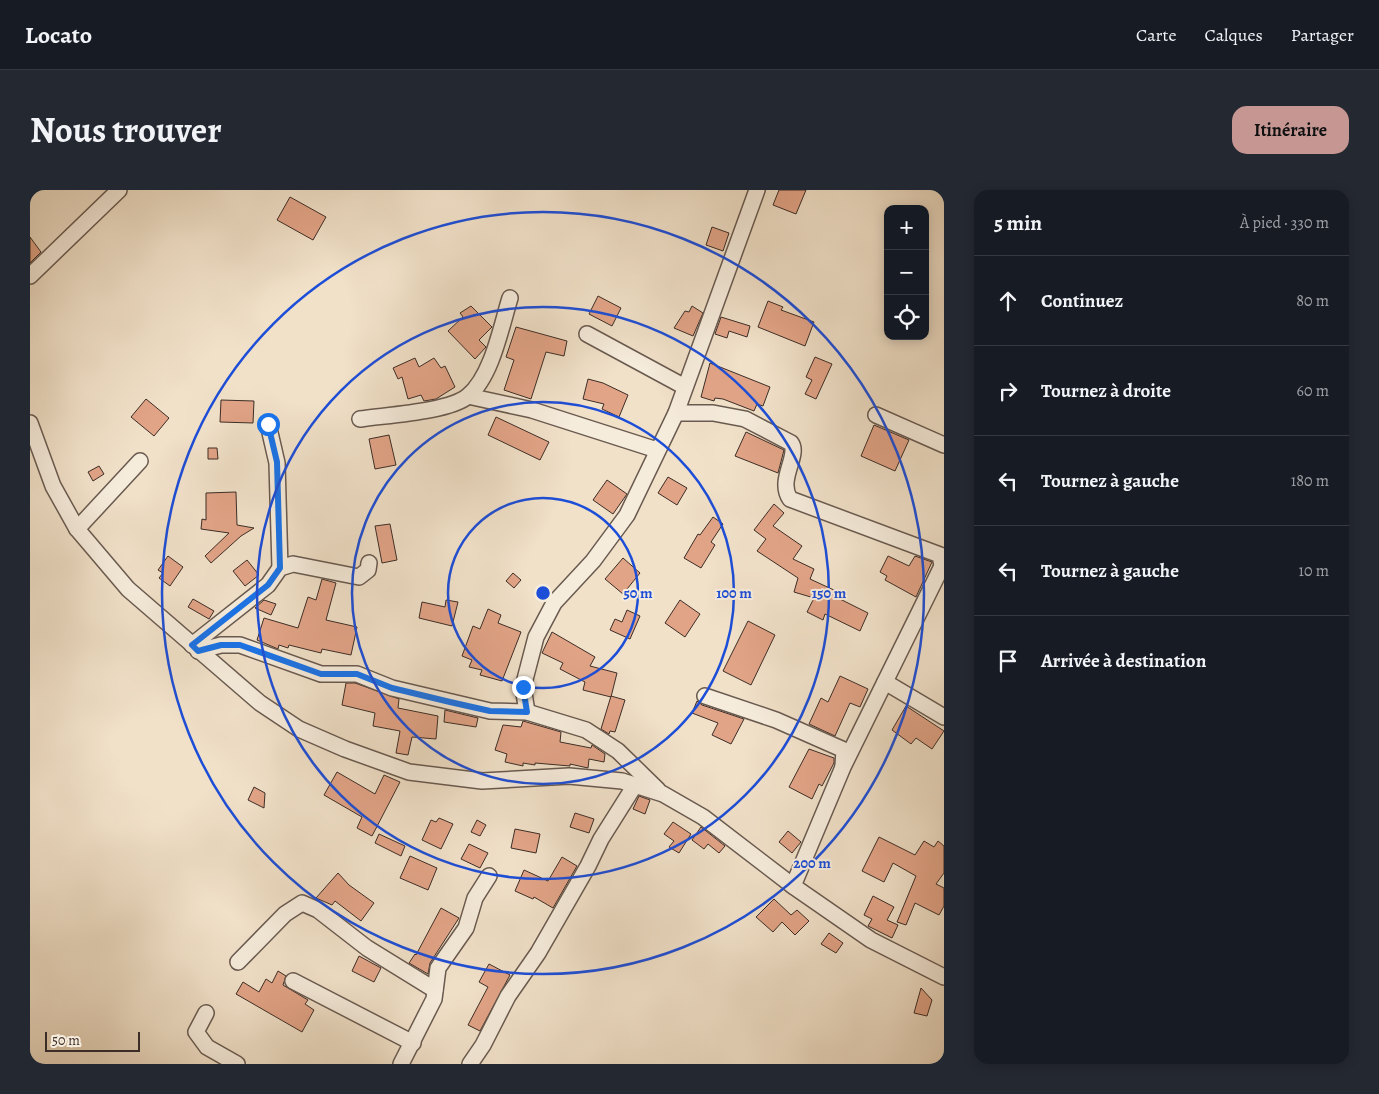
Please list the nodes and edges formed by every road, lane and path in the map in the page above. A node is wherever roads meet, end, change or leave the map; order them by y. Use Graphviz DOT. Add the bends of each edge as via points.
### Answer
graph roads {
  1 [pos="120,190"];
  2 [pos="757,190"];
  3 [pos="30,276"];
  4 [pos="510,298"];
  5 [pos="587,334"];
  6 [pos="685,387"];
  7 [pos="468,396"];
  8 [pos="676,413"];
  9 [pos="876,415"];
  10 [pos="360,419"];
  11 [pos="30,423"];
  12 [pos="268,424"];
  13 [pos="944,445"];
  14 [pos="656,450"];
  15 [pos="140,461"];
  16 [pos="77,529"];
  17 [pos="369,563"];
  18 [pos="280,568"];
  19 [pos="942,569"];
  20 [pos="195,648"];
  21 [pos="885,682"];
  22 [pos="706,696"];
  23 [pos="527,712"];
  24 [pos="944,717"];
  25 [pos="843,768"];
  26 [pos="635,785"];
  27 [pos="663,794"];
  28 [pos="490,876"];
  29 [pos="793,886"];
  30 [pos="238,962"];
  31 [pos="944,977"];
  32 [pos="293,982"];
  33 [pos="435,990"];
  34 [pos="206,1013"];
  35 [pos="412,1043"];
  36 [pos="237,1064"];
  37 [pos="401,1064"];
  38 [pos="470,1064"];
  1 -- 3 [label="street"];
  2 -- 6 [label="street"];
  4 -- 7 [label="street" via="492,358 480,382"];
  5 -- 6 [label="street"];
  6 -- 8 [label="street"];
  7 -- 10 [label="street" via="442,407"];
  7 -- 14 [label="street" via="532,410"];
  8 -- 14 [label="street"];
  8 -- 19 [label="street" via="713,413 745,419 791,443 794,450 786,477 790,499 940,555"];
  9 -- 13 [label="street"];
  11 -- 16 [label="street" via="53,486"];
  12 -- 18 [label="street" via="277,462"];
  14 -- 23 [label="street" via="627,515 593,561 554,603 536,637 523,687"];
  15 -- 16 [label="street"];
  16 -- 20 [label="street" via="128,589"];
  17 -- 18 [label="street" via="368,570 359,577 293,564"];
  18 -- 20 [label="street" via="268,585"];
  19 -- 21 [label="street"];
  20 -- 23 [label="street" via="240,645 321,674 357,674 392,688 482,709"];
  20 -- 26 [label="street" via="260,703 299,729 409,772 482,781 569,776"];
  21 -- 24 [label="street"];
  21 -- 25 [label="street"];
  22 -- 25 [label="street" via="776,720 844,750"];
  23 -- 27 [label="street" via="586,730 618,751"];
  25 -- 29 [label="street"];
  26 -- 27 [label="street"];
  26 -- 38 [label="street"];
  27 -- 29 [label="street" via="703,817"];
  28 -- 33 [label="street" via="475,898 466,928 438,968"];
  29 -- 31 [label="street" via="871,940"];
  30 -- 33 [label="street" via="285,914 302,903 318,910 368,948"];
  32 -- 35 [label="street"];
  33 -- 35 [label="street"];
  34 -- 36 [label="street" via="196,1032 207,1047"];
  35 -- 37 [label="street"];
}
